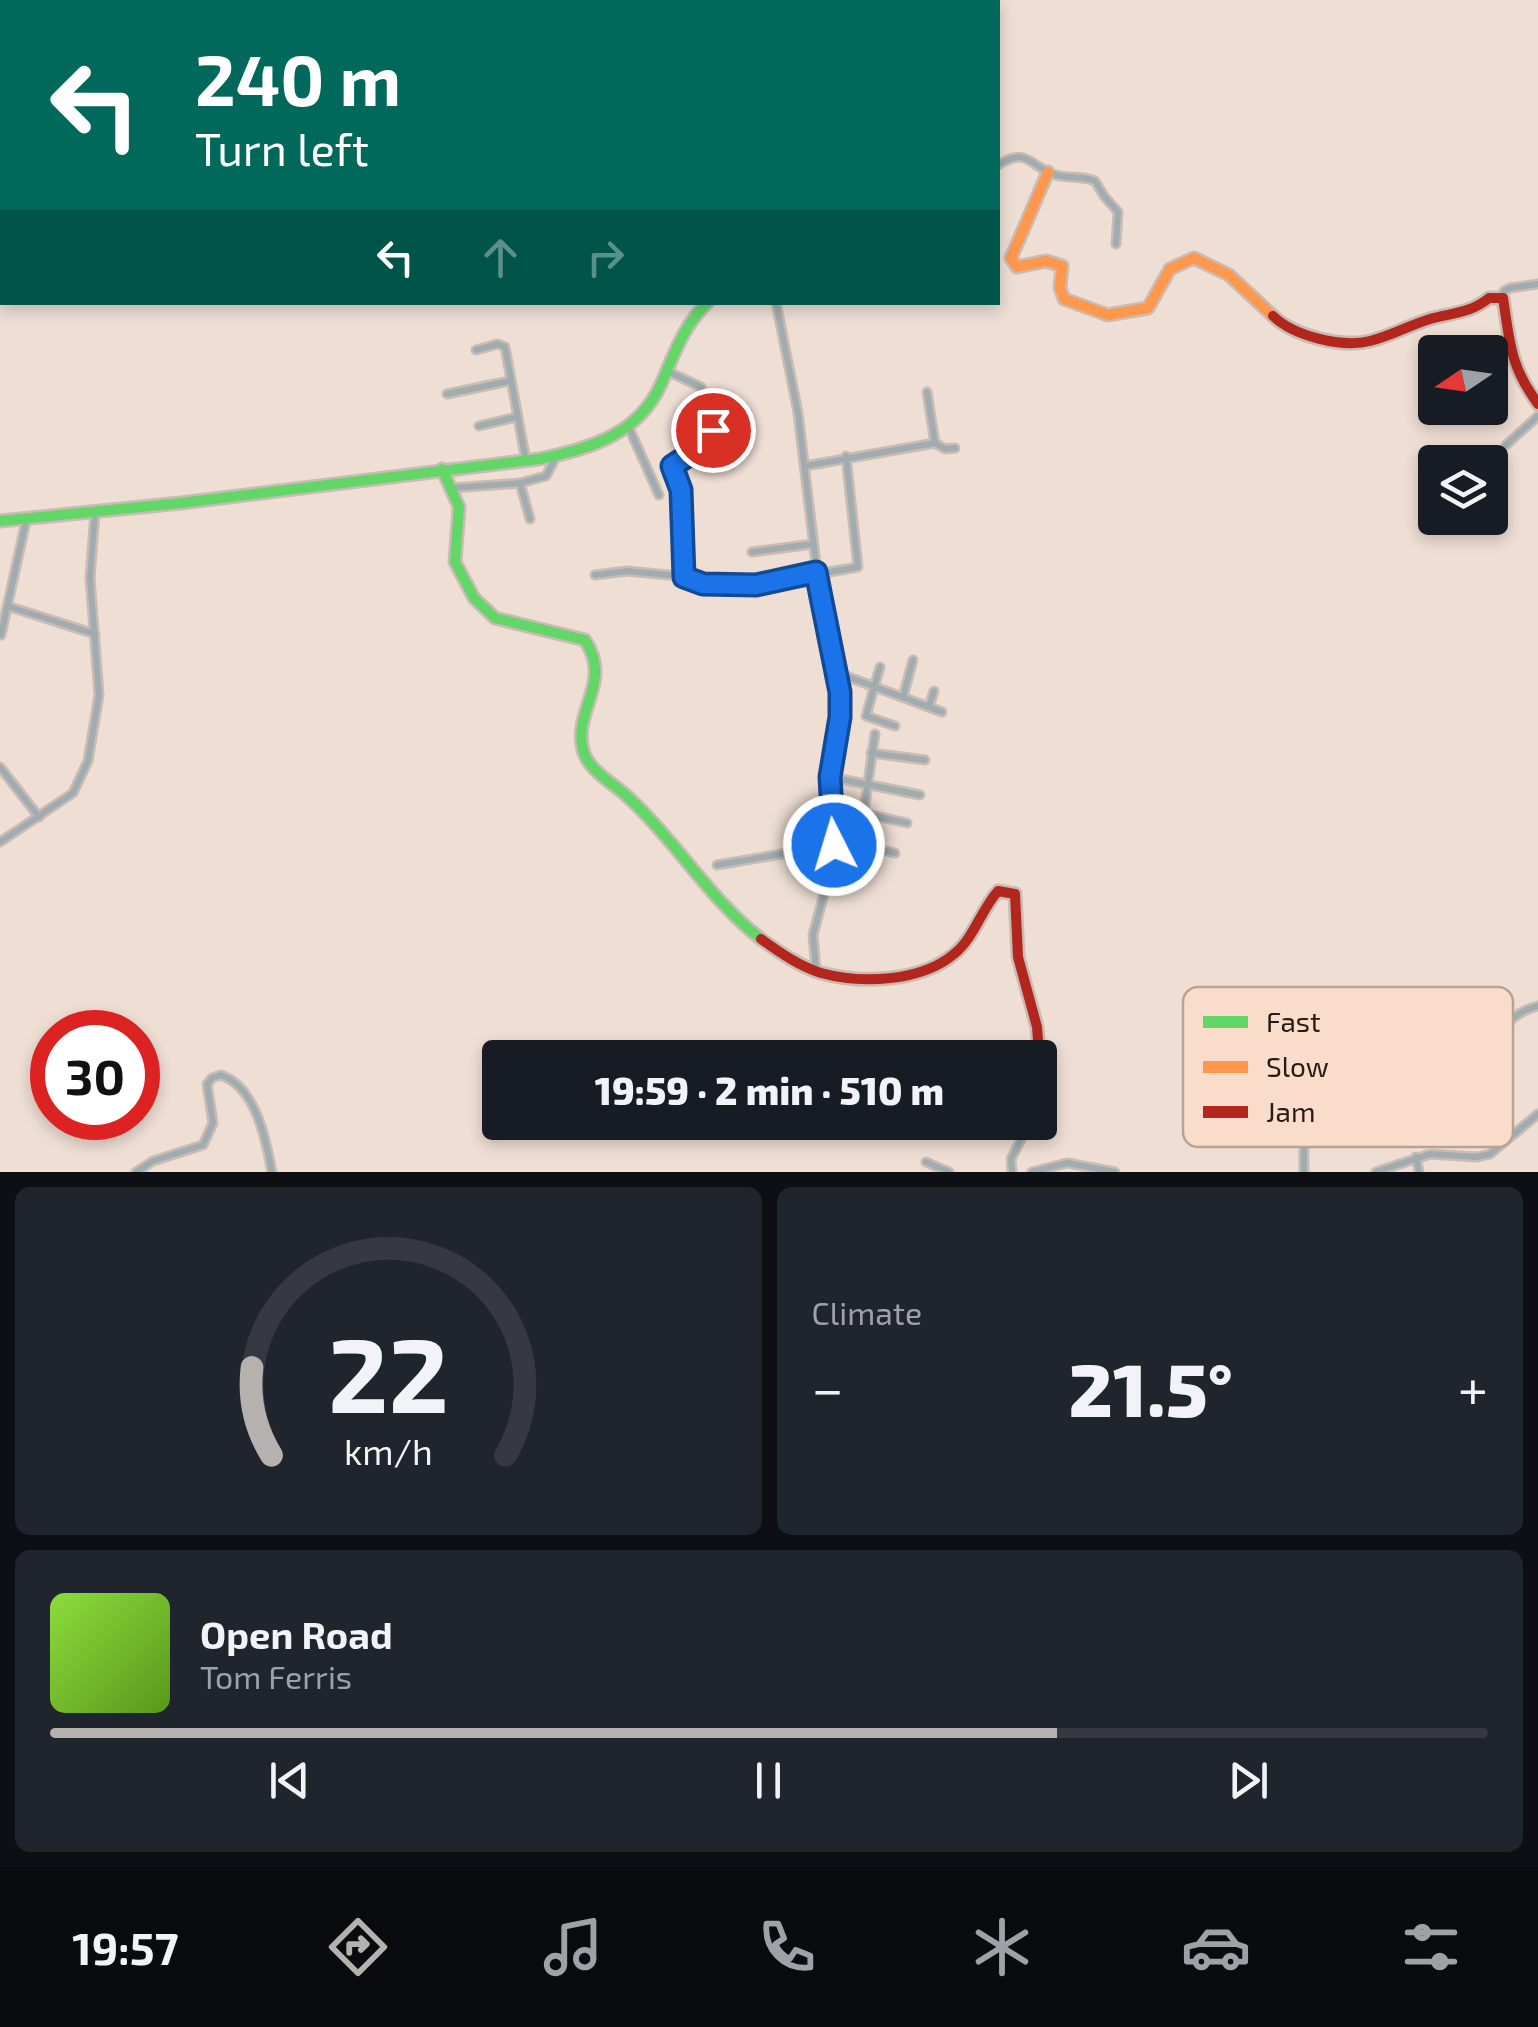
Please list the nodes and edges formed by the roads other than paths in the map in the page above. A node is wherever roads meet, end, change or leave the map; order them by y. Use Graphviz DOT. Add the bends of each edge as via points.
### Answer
graph roads {
  1 [pos="1000,164"];
  2 [pos="1048,172"];
  3 [pos="1116,244"];
  4 [pos="1538,284"];
  5 [pos="1503,298"];
  6 [pos="705,305"];
  7 [pos="777,305"];
  8 [pos="476,350"];
  9 [pos="666,371"];
  10 [pos="510,381"];
  11 [pos="927,392"];
  12 [pos="447,394"];
  13 [pos="1538,404"];
  14 [pos="1538,416"];
  15 [pos="517,417"];
  16 [pos="478,426"];
  17 [pos="628,427"];
  18 [pos="935,443"];
  19 [pos="1506,445"];
  20 [pos="955,448"];
  21 [pos="557,456"];
  22 [pos="846,456"];
  23 [pos="526,462"];
  24 [pos="805,466"];
  25 [pos="442,469"];
  26 [pos="520,483"];
  27 [pos="452,488"];
  28 [pos="659,495"];
  29 [pos="95,513"];
  30 [pos="530,519"];
  31 [pos="26,520"];
  32 [pos="0,521"];
  33 [pos="813,544"];
  34 [pos="752,552"];
  35 [pos="816,572"];
  36 [pos="595,575"];
  37 [pos="684,577"];
  38 [pos="7,606"];
  39 [pos="95,634"];
  40 [pos="1,635"];
  41 [pos="913,660"];
  42 [pos="880,667"];
  43 [pos="835,672"];
  44 [pos="874,688"];
  45 [pos="934,691"];
  46 [pos="903,697"];
  47 [pos="929,707"];
  48 [pos="942,712"];
  49 [pos="895,726"];
  50 [pos="875,734"];
  51 [pos="872,753"];
  52 [pos="925,760"];
  53 [pos="0,767"];
  54 [pos="830,777"];
  55 [pos="867,784"];
  56 [pos="920,795"];
  57 [pos="862,813"];
  58 [pos="39,817"];
  59 [pos="907,824"];
  60 [pos="0,842"];
  61 [pos="834,845"];
  62 [pos="859,845"];
  63 [pos="895,852"];
  64 [pos="717,865"];
  65 [pos="856,867"];
  66 [pos="816,971"];
  67 [pos="1538,1006"];
  68 [pos="1513,1017"];
  69 [pos="1039,1040"];
  70 [pos="1538,1114"];
  71 [pos="1513,1135"];
  72 [pos="1021,1140"];
  73 [pos="1305,1147"];
  74 [pos="1498,1147"];
  75 [pos="1416,1157"];
  76 [pos="926,1162"];
  77 [pos="1067,1163"];
  78 [pos="136,1172"];
  79 [pos="272,1172"];
  80 [pos="949,1172"];
  81 [pos="1012,1172"];
  82 [pos="1032,1172"];
  83 [pos="1066,1172"];
  84 [pos="1115,1172"];
  85 [pos="1304,1172"];
  86 [pos="1376,1172"];
  87 [pos="1419,1172"];
  1 -- 2 [label="street" via="1018,156"];
  2 -- 3 [label="street" via="1098,182 1118,212"];
  2 -- 5 [label="street" via="1012,264 1046,260 1062,266 1062,296 1100,314 1148,308 1170,269 1194,258 1229,275 1286,328 1347,343"];
  4 -- 5 [label="street" via="1510,288"];
  5 -- 13 [label="street" via="1514,363"];
  6 -- 9 [label="street" via="688,320"];
  7 -- 24 [label="street"];
  8 -- 10 [label="street" via="503,345"];
  9 -- 17 [label="street" via="656,400"];
  9 -- 37 [label="street" via="700,387 713,430 712,440 672,466 681,490"];
  10 -- 12 [label="street"];
  10 -- 15 [label="street"];
  11 -- 18 [label="street"];
  14 -- 19 [label="street"];
  15 -- 16 [label="street"];
  15 -- 23 [label="street"];
  17 -- 21 [label="street"];
  17 -- 28 [label="street"];
  18 -- 20 [label="street"];
  18 -- 22 [label="street"];
  21 -- 23 [label="street"];
  21 -- 26 [label="street" via="546,476"];
  22 -- 24 [label="street"];
  22 -- 35 [label="street" via="860,564"];
  23 -- 25 [label="street"];
  24 -- 33 [label="street"];
  25 -- 27 [label="street"];
  25 -- 29 [label="street"];
  26 -- 27 [label="street"];
  26 -- 30 [label="street"];
  27 -- 66 [label="street" via="460,514 453,556 484,610 585,640 594,650 594,689 579,744 588,763 637,806 760,941"];
  29 -- 31 [label="street"];
  29 -- 39 [label="street"];
  31 -- 32 [label="street"];
  31 -- 38 [label="street"];
  33 -- 34 [label="street"];
  33 -- 35 [label="street"];
  35 -- 37 [label="street" via="756,585"];
  35 -- 43 [label="street"];
  36 -- 37 [label="street"];
  38 -- 39 [label="street"];
  38 -- 40 [label="street"];
  39 -- 58 [label="street" via="99,695 88,760 72,793"];
  41 -- 46 [label="street"];
  42 -- 44 [label="street"];
  43 -- 44 [label="street"];
  43 -- 54 [label="street" via="840,717"];
  44 -- 46 [label="street"];
  44 -- 49 [label="street" via="866,716"];
  45 -- 47 [label="street"];
  46 -- 47 [label="street"];
  47 -- 48 [label="street"];
  50 -- 51 [label="street"];
  51 -- 52 [label="street"];
  51 -- 55 [label="street"];
  53 -- 58 [label="street"];
  54 -- 55 [label="street"];
  54 -- 61 [label="street"];
  55 -- 56 [label="street"];
  55 -- 57 [label="street"];
  57 -- 59 [label="street"];
  57 -- 62 [label="street"];
  58 -- 60 [label="street"];
  61 -- 64 [label="street"];
  61 -- 66 [label="street" via="813,936"];
  62 -- 63 [label="street"];
  62 -- 65 [label="street"];
  66 -- 69 [label="street" via="874,982 930,968 974,936 998,891 1015,894 1018,957"];
  67 -- 68 [label="street"];
  70 -- 71 [label="street"];
  72 -- 81 [label="street"];
  73 -- 85 [label="street"];
  74 -- 75 [label="street" via="1478,1157"];
  75 -- 86 [label="street"];
  75 -- 87 [label="street"];
  76 -- 80 [label="street"];
  77 -- 82 [label="street"];
  77 -- 83 [label="street"];
  77 -- 84 [label="street"];
  78 -- 79 [label="street" via="207,1141 213,1122 207,1084 218,1075 234,1082 252,1104"];
}
